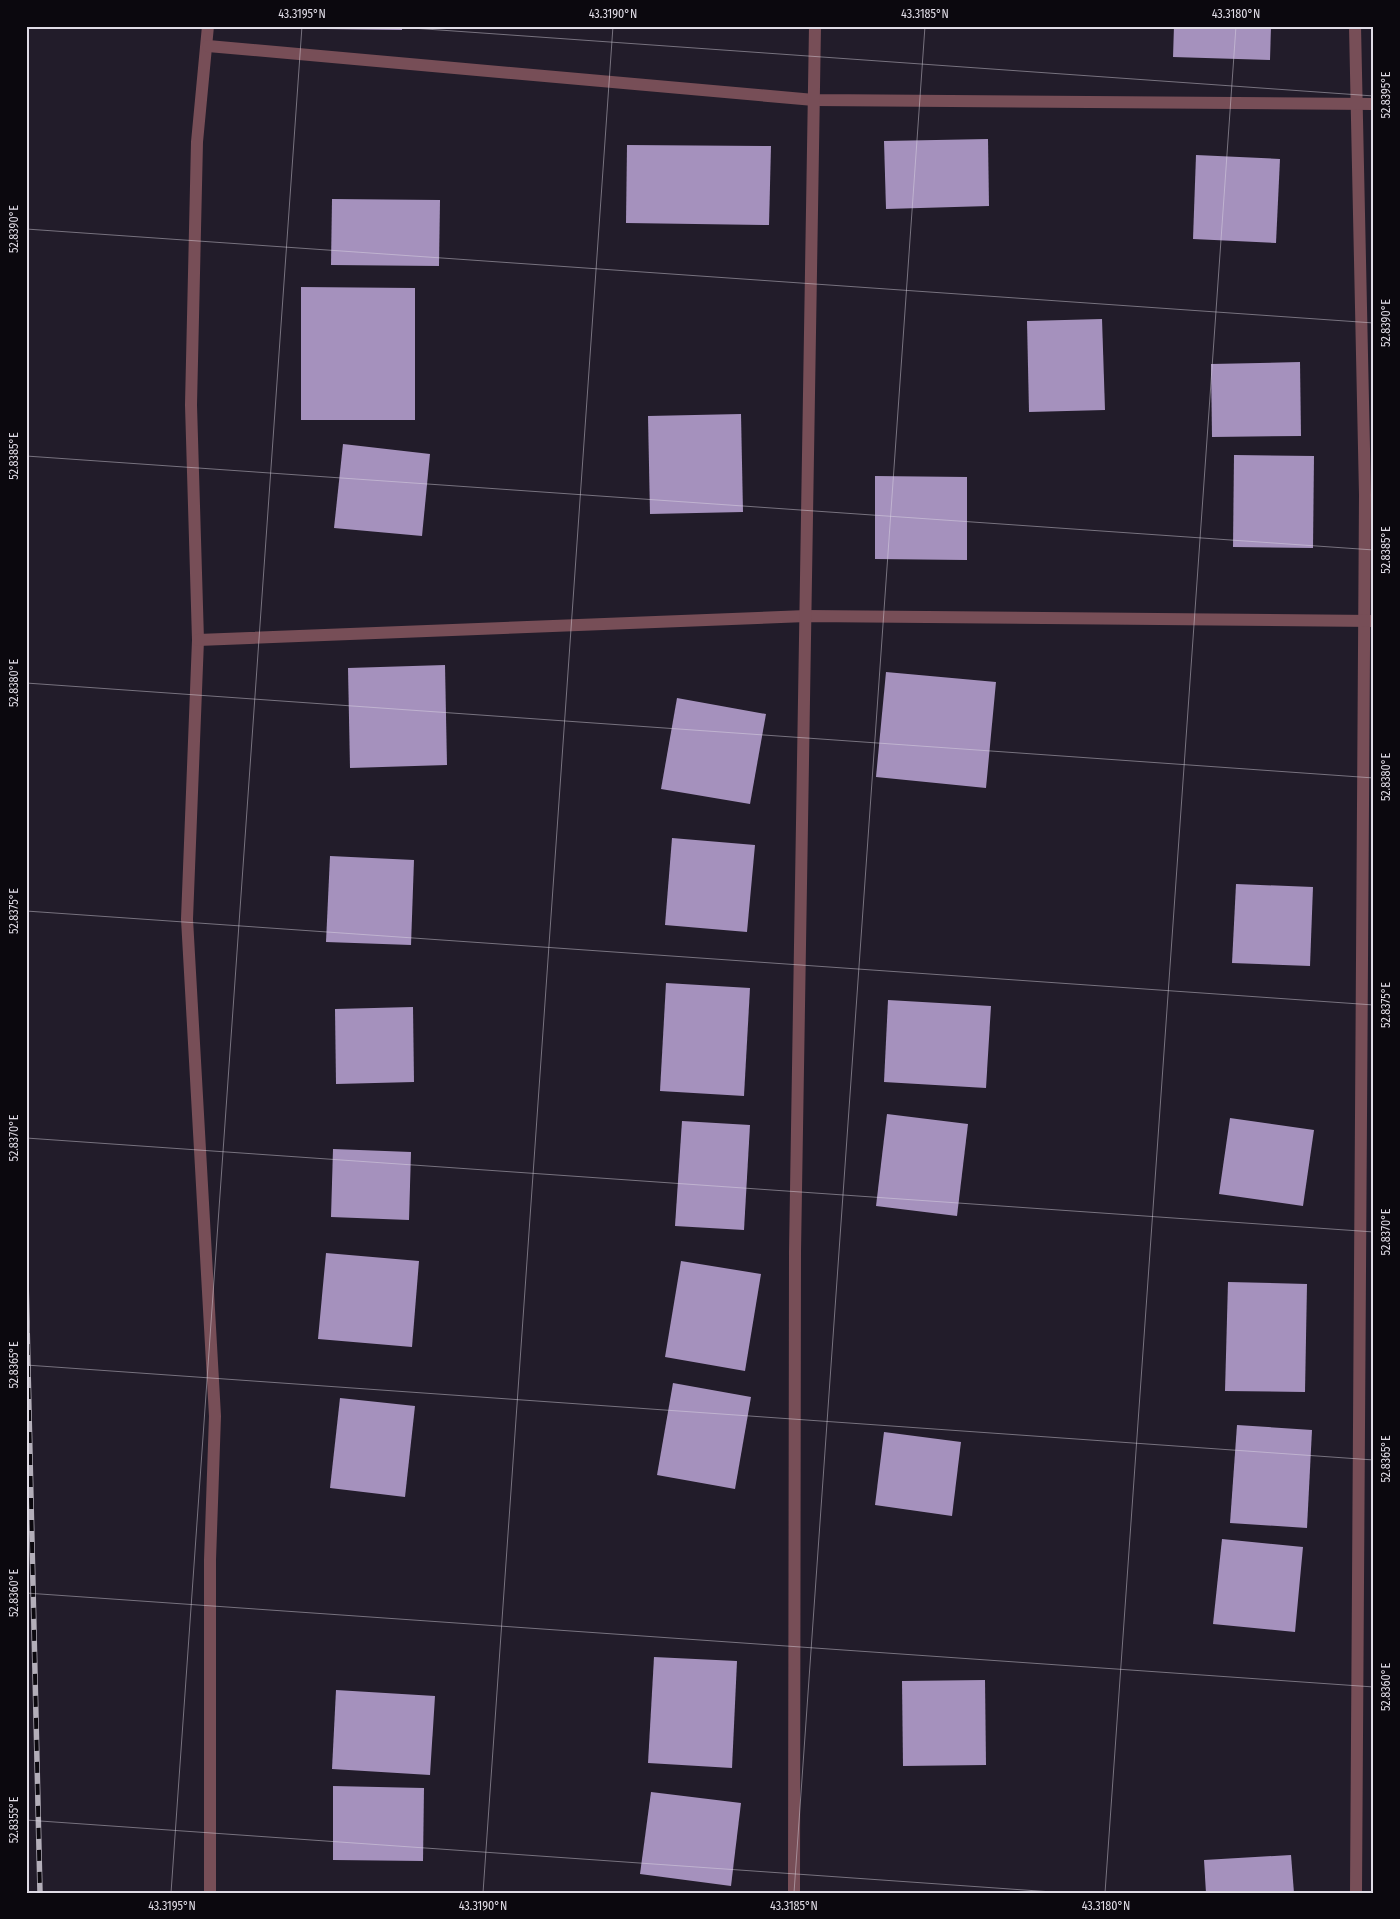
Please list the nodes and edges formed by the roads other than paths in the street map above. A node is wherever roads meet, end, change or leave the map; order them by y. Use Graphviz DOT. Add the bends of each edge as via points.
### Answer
graph roads {
  1 [pos="208,26"];
  2 [pos="815,26"];
  3 [pos="1355,26"];
  4 [pos="208,46"];
  5 [pos="814,100"];
  6 [pos="1356,104"];
  7 [pos="1374,104"];
  8 [pos="806,616"];
  9 [pos="1369,621"];
  10 [pos="198,640"];
  11 [pos="210,1893"];
  12 [pos="794,1893"];
  13 [pos="1356,1893"];
  1 -- 4 [label="street"];
  2 -- 5 [label="street"];
  3 -- 6 [label="street"];
  4 -- 5 [label="street"];
  4 -- 10 [label="street" via="197,142 191,405"];
  5 -- 6 [label="street"];
  5 -- 8 [label="street"];
  6 -- 7 [label="street"];
  6 -- 9 [label="street"];
  8 -- 9 [label="street"];
  8 -- 10 [label="street"];
  8 -- 12 [label="street" via="795,1252"];
  9 -- 13 [label="street"];
  10 -- 11 [label="street" via="187,919 215,1416 210,1560"];
}
